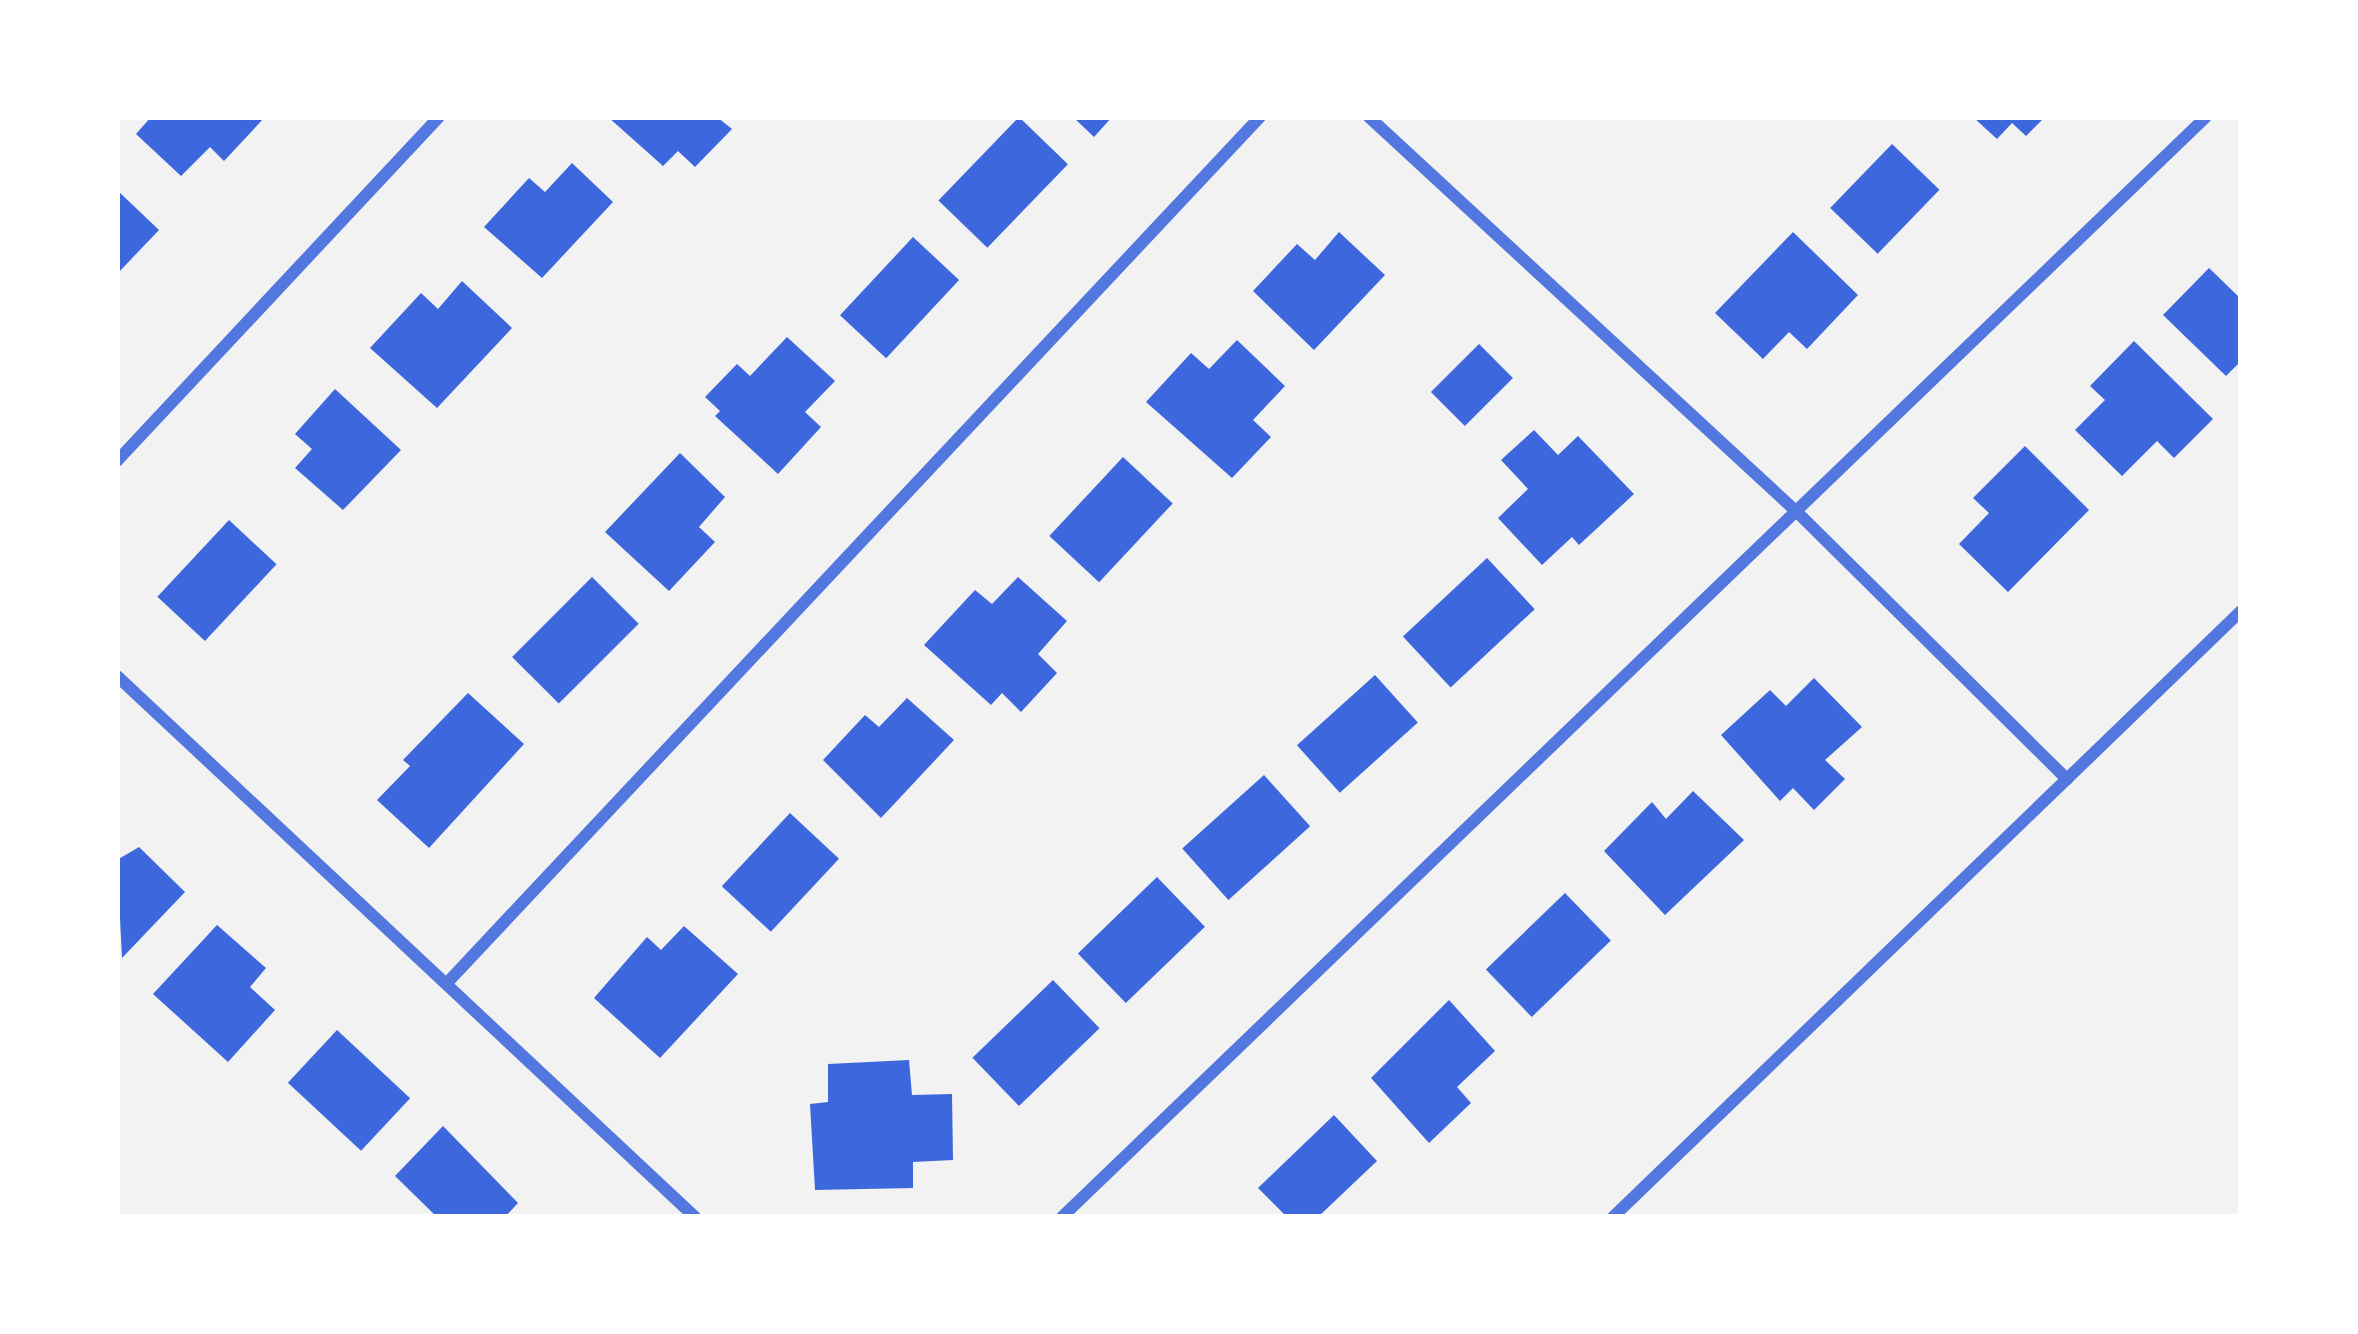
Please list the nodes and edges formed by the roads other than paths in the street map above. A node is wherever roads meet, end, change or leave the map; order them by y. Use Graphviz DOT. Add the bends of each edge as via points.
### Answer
graph roads {
  1 [pos="439,117"];
  2 [pos="1260,117"];
  3 [pos="1370,117"];
  4 [pos="2206,117"];
  5 [pos="117,460"];
  6 [pos="1798,514"];
  7 [pos="2241,611"];
  8 [pos="117,676"];
  9 [pos="2067,778"];
  10 [pos="448,983"];
  11 [pos="695,1217"];
  12 [pos="1062,1217"];
  13 [pos="1613,1217"];
  1 -- 5 [label="street"];
  2 -- 10 [label="street"];
  3 -- 6 [label="street"];
  4 -- 6 [label="street"];
  6 -- 9 [label="street"];
  6 -- 12 [label="street"];
  7 -- 9 [label="street"];
  8 -- 10 [label="street"];
  9 -- 13 [label="street"];
  10 -- 11 [label="street"];
}
